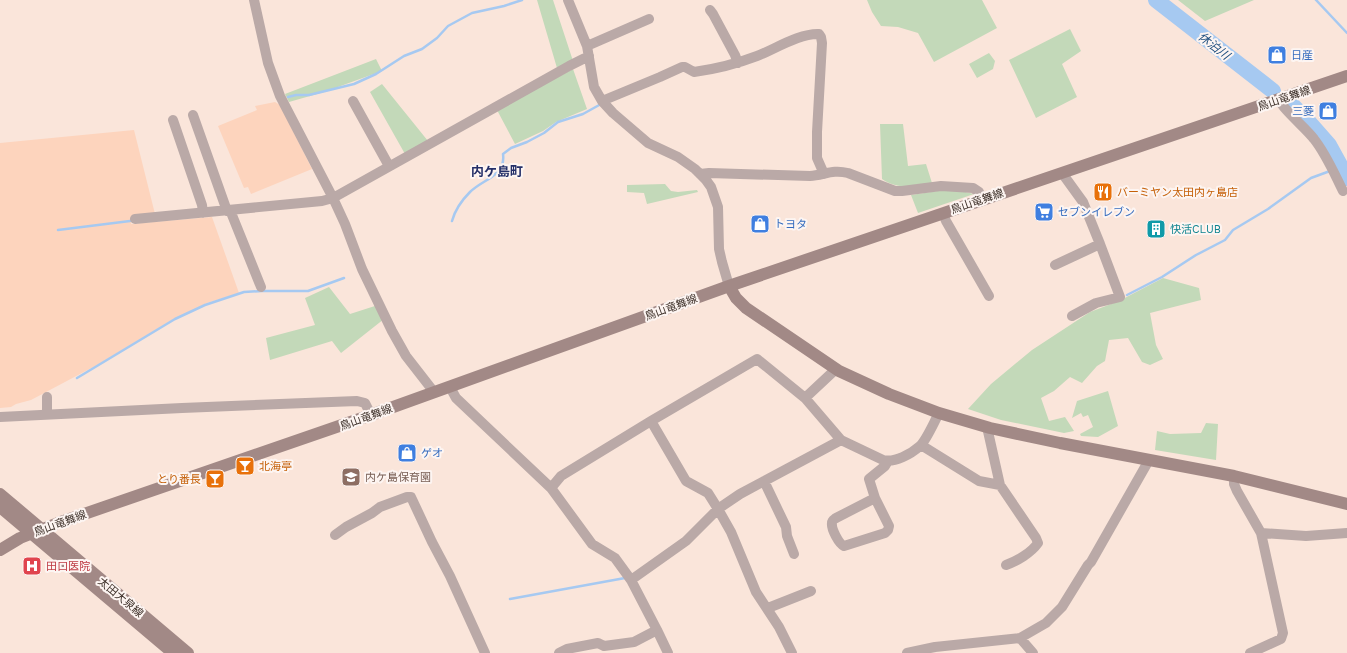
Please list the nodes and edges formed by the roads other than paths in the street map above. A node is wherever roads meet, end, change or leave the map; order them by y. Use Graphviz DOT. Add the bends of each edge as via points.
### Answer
graph roads {
  1 [pos="254,0"];
  2 [pos="568,0"];
  3 [pos="710,10"];
  4 [pos="649,19"];
  5 [pos="587,46"];
  6 [pos="590,56"];
  7 [pos="738,63"];
  8 [pos="1347,76"];
  9 [pos="1279,99"];
  10 [pos="353,101"];
  11 [pos="602,101"];
  12 [pos="193,115"];
  13 [pos="173,120"];
  14 [pos="389,166"];
  15 [pos="1062,173"];
  16 [pos="700,174"];
  17 [pos="824,174"];
  18 [pos="1343,191"];
  19 [pos="333,198"];
  20 [pos="982,200"];
  21 [pos="229,211"];
  22 [pos="203,213"];
  23 [pos="943,213"];
  24 [pos="135,220"];
  25 [pos="1100,244"];
  26 [pos="1055,265"];
  27 [pos="730,286"];
  28 [pos="261,287"];
  29 [pos="989,296"];
  30 [pos="1072,316"];
  31 [pos="836,369"];
  32 [pos="450,387"];
  33 [pos="434,392"];
  34 [pos="47,397"];
  35 [pos="805,398"];
  36 [pos="939,413"];
  37 [pos="46,414"];
  38 [pos="371,415"];
  39 [pos="0,417"];
  40 [pos="651,421"];
  41 [pos="987,427"];
  42 [pos="840,440"];
  43 [pos="921,445"];
  44 [pos="1150,460"];
  45 [pos="888,461"];
  46 [pos="1234,476"];
  47 [pos="764,481"];
  48 [pos="1000,485"];
  49 [pos="551,488"];
  50 [pos="0,494"];
  51 [pos="875,498"];
  52 [pos="1347,504"];
  53 [pos="0,507"];
  54 [pos="718,509"];
  55 [pos="37,532"];
  56 [pos="1261,533"];
  57 [pos="1347,533"];
  58 [pos="335,535"];
  59 [pos="0,550"];
  60 [pos="794,554"];
  61 [pos="1006,564"];
  62 [pos="631,580"];
  63 [pos="811,591"];
  64 [pos="768,608"];
  65 [pos="657,630"];
  66 [pos="1020,638"];
  67 [pos="936,650"];
  68 [pos="173,653"];
  69 [pos="188,653"];
  70 [pos="485,653"];
  71 [pos="559,653"];
  72 [pos="668,653"];
  73 [pos="792,653"];
  74 [pos="907,653"];
  75 [pos="1033,653"];
  76 [pos="1250,653"];
  1 -- 19 [label="street" via="268,63 280,96"];
  2 -- 5 [label="street"];
  3 -- 7 [label="street"];
  4 -- 5 [label="street"];
  5 -- 6 [label="street"];
  6 -- 11 [label="street" via="594,87"];
  6 -- 14 [label="street"];
  7 -- 11 [label="street" via="694,72 682,67"];
  7 -- 17 [label="street" via="805,36 819,34 821,37 817,158"];
  8 -- 9 [label="main road, 鳥山竜舞線"];
  9 -- 15 [label="main road, 鳥山竜舞線"];
  9 -- 18 [label="street" via="1283,107 1306,128 1323,151"];
  10 -- 14 [label="street"];
  11 -- 16 [label="street" via="613,114 648,143 686,162"];
  12 -- 21 [label="street"];
  13 -- 22 [label="street"];
  14 -- 19 [label="street"];
  15 -- 20 [label="main road, 鳥山竜舞線"];
  15 -- 25 [label="street" via="1083,202"];
  16 -- 17 [label="street"];
  16 -- 27 [label="street" via="709,184 717,201 719,249"];
  17 -- 20 [label="street" via="848,172 895,191 934,187 973,188 979,192"];
  19 -- 21 [label="street"];
  19 -- 33 [label="street" via="362,269 392,331 406,356"];
  20 -- 23 [label="main road, 鳥山竜舞線"];
  21 -- 22 [label="street"];
  21 -- 28 [label="street"];
  22 -- 24 [label="street"];
  23 -- 27 [label="main road, 鳥山竜舞線"];
  23 -- 29 [label="street"];
  25 -- 26 [label="street"];
  25 -- 30 [label="street" via="1120,296 1096,303"];
  27 -- 31 [label="main road" via="736,298 746,308"];
  27 -- 32 [label="main road, 鳥山竜舞線"];
  31 -- 35 [label="street"];
  31 -- 36 [label="main road" via="889,394"];
  32 -- 33 [label="main road, 鳥山竜舞線"];
  32 -- 49 [label="street" via="456,398"];
  33 -- 38 [label="main road, 鳥山竜舞線"];
  34 -- 37 [label="street"];
  35 -- 40 [label="street" via="757,359"];
  35 -- 42 [label="street"];
  36 -- 41 [label="main road"];
  36 -- 43 [label="street"];
  37 -- 38 [label="street" via="357,401 365,403"];
  37 -- 39 [label="street"];
  38 -- 55 [label="main road, 鳥山竜舞線" via="68,519"];
  40 -- 49 [label="street" via="560,476"];
  40 -- 54 [label="street" via="686,481 708,493"];
  41 -- 44 [label="main road"];
  41 -- 48 [label="street"];
  42 -- 45 [label="street"];
  42 -- 47 [label="street"];
  43 -- 45 [label="street" via="901,457"];
  43 -- 48 [label="street" via="980,481"];
  44 -- 46 [label="main road"];
  44 -- 66 [label="street" via="1062,607 1046,623"];
  45 -- 51 [label="street" via="869,479"];
  46 -- 52 [label="main road"];
  46 -- 56 [label="street" via="1237,491"];
  47 -- 54 [label="street"];
  47 -- 60 [label="street" via="786,527"];
  48 -- 61 [label="street" via="1038,543 1015,562"];
  49 -- 62 [label="street" via="592,544 615,558"];
  50 -- 55 [label="main road, 太田大泉線"];
  51 -- 51 [label="street" via="889,526 888,530 841,545 831,525 832,521"];
  53 -- 55 [label="main road, 太田大泉線"];
  54 -- 62 [label="street" via="686,541"];
  54 -- 64 [label="street" via="731,532 756,592"];
  55 -- 59 [label="main road, 鳥山竜舞線" via="20,538"];
  55 -- 68 [label="main road, 太田大泉線"];
  55 -- 69 [label="main road, 太田大泉線"];
  56 -- 57 [label="street" via="1306,536"];
  56 -- 76 [label="street" via="1283,633 1281,639"];
  58 -- 70 [label="street" via="380,507 410,497"];
  62 -- 65 [label="street"];
  63 -- 64 [label="street"];
  64 -- 73 [label="street"];
  65 -- 71 [label="street" via="634,642 604,646 598,643"];
  65 -- 72 [label="street"];
  66 -- 67 [label="street"];
  66 -- 75 [label="street"];
  67 -- 74 [label="street"];
}
